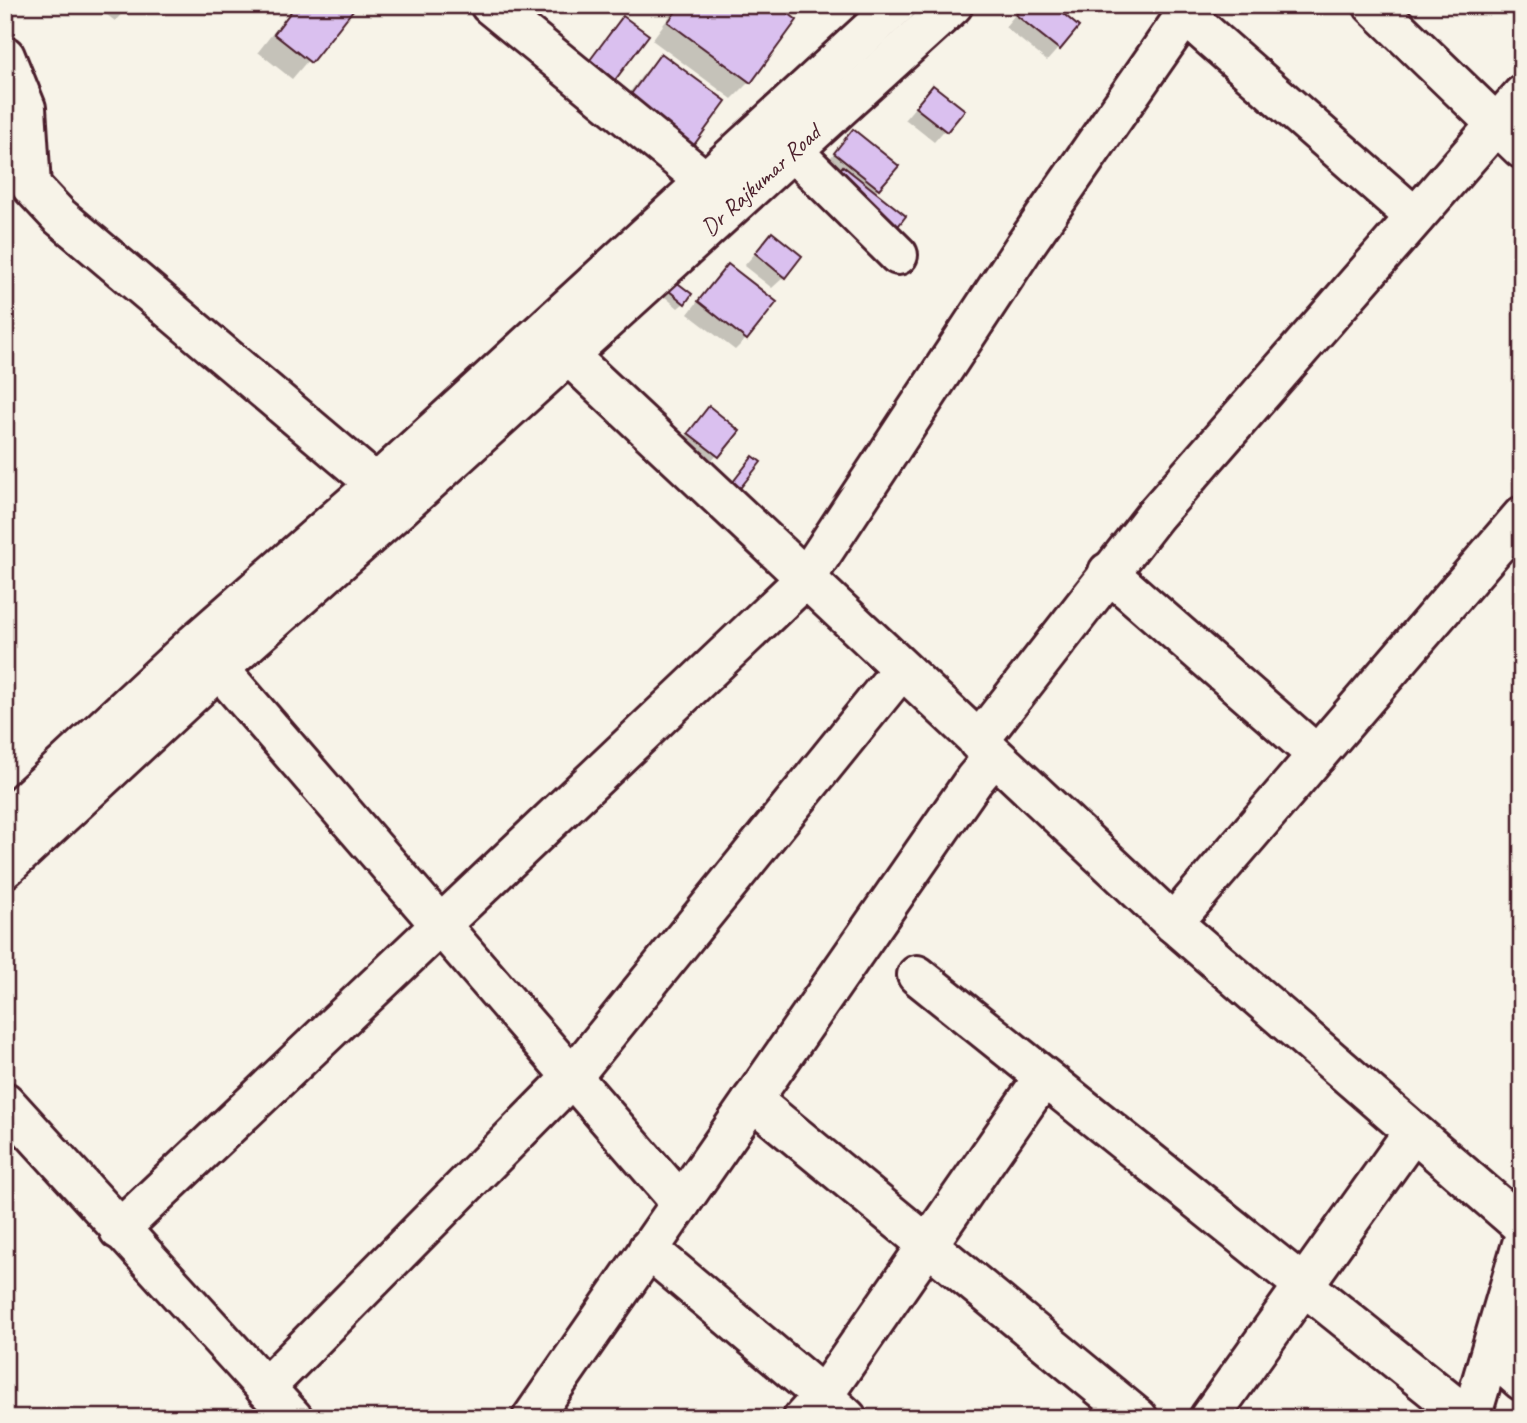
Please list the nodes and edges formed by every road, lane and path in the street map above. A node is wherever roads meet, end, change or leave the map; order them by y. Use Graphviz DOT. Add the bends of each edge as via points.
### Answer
graph roads {
  1 [pos="490,5"];
  2 [pos="897,5"];
  3 [pos="953,5"];
  4 [pos="1373,5"];
  5 [pos="5,56"];
  6 [pos="1522,95"];
  7 [pos="1509,137"];
  8 [pos="793,151"];
  9 [pos="704,180"];
  10 [pos="1415,217"];
  11 [pos="898,256"];
  12 [pos="556,341"];
  13 [pos="376,484"];
  14 [pos="1522,516"];
  15 [pos="1108,572"];
  16 [pos="806,578"];
  17 [pos="219,669"];
  18 [pos="901,670"];
  19 [pos="986,749"];
  20 [pos="1317,755"];
  21 [pos="5,820"];
  22 [pos="5,868"];
  23 [pos="1173,923"];
  24 [pos="439,925"];
  25 [pos="917,975"];
  26 [pos="572,1077"];
  27 [pos="1043,1078"];
  28 [pos="752,1100"];
  29 [pos="5,1102"];
  30 [pos="1413,1132"];
  31 [pos="681,1203"];
  32 [pos="1522,1226"];
  33 [pos="119,1230"];
  34 [pos="927,1244"];
  35 [pos="1522,1244"];
  36 [pos="648,1250"];
  37 [pos="1301,1286"];
  38 [pos="1491,1354"];
  39 [pos="1522,1381"];
  40 [pos="265,1388"];
  41 [pos="824,1410"];
  42 [pos="293,1418"];
  43 [pos="532,1418"];
  44 [pos="1138,1418"];
  45 [pos="1209,1418"];
  46 [pos="1470,1418"];
  1 -- 9 [label="main road"];
  2 -- 9 [label="main road, Dr Rajkumar Road"];
  3 -- 8 [label="main road, Dr Rajkumar Road"];
  4 -- 7 [label="main road"];
  5 -- 13 [label="main road" via="26,108 31,186 59,216"];
  6 -- 7 [label="main road"];
  7 -- 10 [label="main road"];
  8 -- 11 [label="main road"];
  8 -- 12 [label="main road, Dr Rajkumar Road"];
  9 -- 12 [label="main road, Dr Rajkumar Road"];
  10 -- 15 [label="main road"];
  10 -- 16 [label="main road" via="1185,15 1026,244"];
  12 -- 13 [label="main road"];
  12 -- 16 [label="main road"];
  12 -- 17 [label="main road"];
  13 -- 21 [label="main road" via="195,643"];
  14 -- 20 [label="main road"];
  15 -- 19 [label="main road"];
  15 -- 20 [label="main road"];
  16 -- 18 [label="main road"];
  16 -- 24 [label="main road"];
  17 -- 22 [label="main road"];
  17 -- 24 [label="main road"];
  18 -- 19 [label="main road"];
  18 -- 26 [label="main road"];
  19 -- 23 [label="main road"];
  19 -- 28 [label="main road" via="974,780"];
  20 -- 23 [label="main road"];
  23 -- 30 [label="main road"];
  24 -- 26 [label="main road"];
  24 -- 33 [label="main road"];
  25 -- 27 [label="main road"];
  26 -- 31 [label="main road"];
  26 -- 40 [label="main road"];
  27 -- 34 [label="main road"];
  27 -- 37 [label="main road"];
  28 -- 31 [label="main road"];
  28 -- 34 [label="main road"];
  29 -- 33 [label="main road"];
  30 -- 32 [label="main road"];
  30 -- 37 [label="main road"];
  31 -- 36 [label="main road"];
  33 -- 40 [label="main road"];
  34 -- 41 [label="main road"];
  34 -- 44 [label="main road"];
  35 -- 38 [label="main road"];
  36 -- 41 [label="main road"];
  36 -- 43 [label="main road"];
  37 -- 45 [label="main road"];
  37 -- 46 [label="main road"];
  38 -- 39 [label="main road"];
  38 -- 46 [label="main road"];
  40 -- 42 [label="main road"];
}
